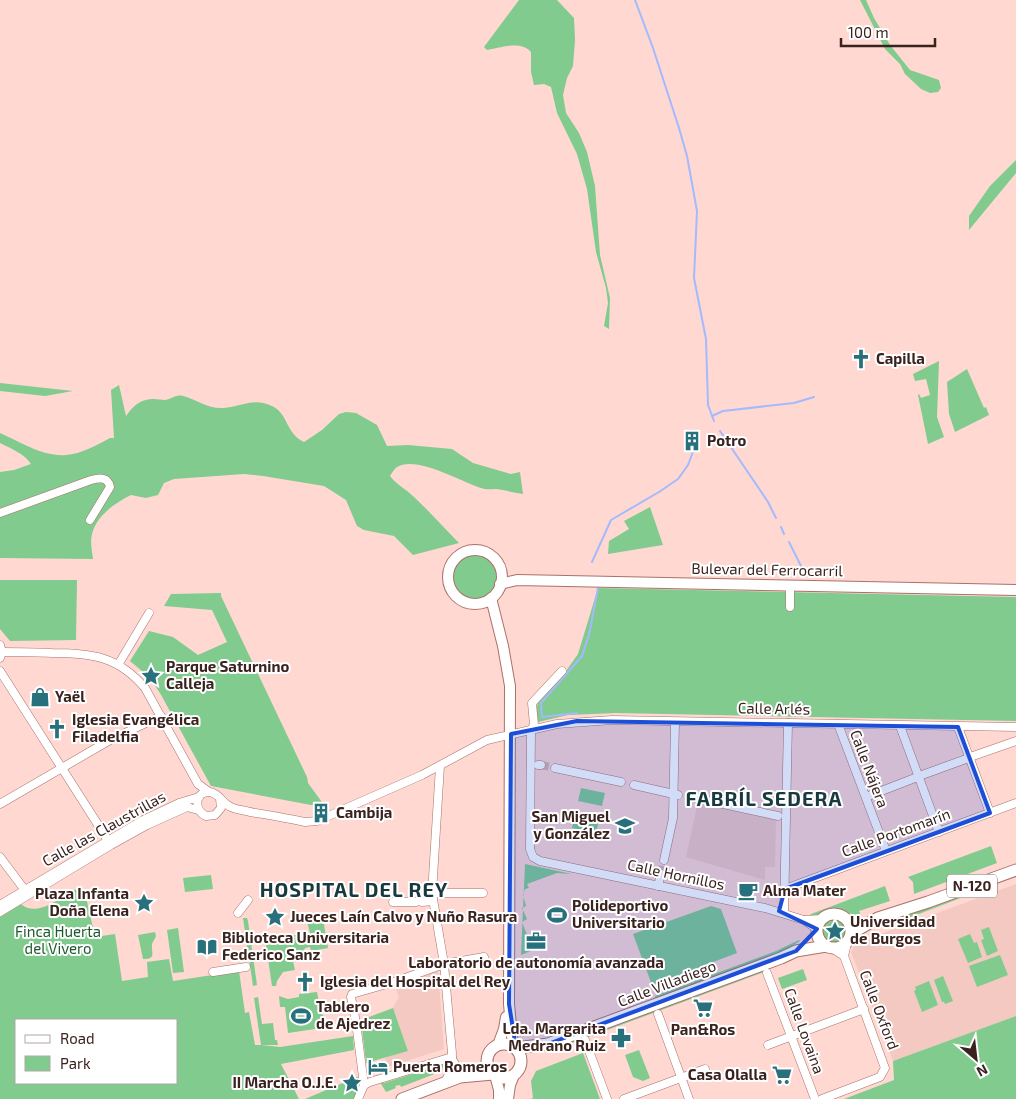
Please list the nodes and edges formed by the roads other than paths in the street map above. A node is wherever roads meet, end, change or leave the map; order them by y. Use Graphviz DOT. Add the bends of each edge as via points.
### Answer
graph roads {
  1 [pos="0,512"];
  2 [pos="90,520"];
  3 [pos="501,580"];
  4 [pos="790,586"];
  5 [pos="1016,590"];
  6 [pos="489,599"];
  7 [pos="790,607"];
  8 [pos="150,613"];
  9 [pos="1,652"];
  10 [pos="118,665"];
  11 [pos="0,671"];
  12 [pos="562,671"];
  13 [pos="161,716"];
  14 [pos="675,722"];
  15 [pos="788,723"];
  16 [pos="838,724"];
  17 [pos="900,726"];
  18 [pos="958,727"];
  19 [pos="1016,727"];
  20 [pos="532,730"];
  21 [pos="511,734"];
  22 [pos="1016,741"];
  23 [pos="440,766"];
  24 [pos="62,768"];
  25 [pos="555,768"];
  26 [pos="621,782"];
  27 [pos="198,784"];
  28 [pos="634,785"];
  29 [pos="209,792"];
  30 [pos="676,794"];
  31 [pos="871,795"];
  32 [pos="199,797"];
  33 [pos="691,798"];
  34 [pos="220,799"];
  35 [pos="1016,802"];
  36 [pos="0,804"];
  37 [pos="232,808"];
  38 [pos="198,810"];
  39 [pos="220,811"];
  40 [pos="990,813"];
  41 [pos="778,816"];
  42 [pos="938,832"];
  43 [pos="109,842"];
  44 [pos="886,851"];
  45 [pos="0,857"];
  46 [pos="664,860"];
  47 [pos="1016,870"];
  48 [pos="661,874"];
  49 [pos="658,886"];
  50 [pos="26,892"];
  51 [pos="432,893"];
  52 [pos="483,893"];
  53 [pos="785,893"];
  54 [pos="248,900"];
  55 [pos="433,901"];
  56 [pos="393,902"];
  57 [pos="0,904"];
  58 [pos="770,909"];
  59 [pos="0,911"];
  60 [pos="238,913"];
  61 [pos="784,913"];
  62 [pos="846,918"];
  63 [pos="878,918"];
  64 [pos="819,927"];
  65 [pos="849,938"];
  66 [pos="828,947"];
  67 [pos="796,951"];
  68 [pos="844,956"];
  69 [pos="484,957"];
  70 [pos="444,964"];
  71 [pos="246,967"];
  72 [pos="213,972"];
  73 [pos="768,973"];
  74 [pos="509,1004"];
  75 [pos="864,1009"];
  76 [pos="658,1014"];
  77 [pos="791,1036"];
  78 [pos="585,1040"];
  79 [pos="548,1044"];
  80 [pos="498,1045"];
  81 [pos="768,1045"];
  82 [pos="514,1047"];
  83 [pos="452,1058"];
  84 [pos="487,1058"];
  85 [pos="704,1069"];
  86 [pos="518,1070"];
  87 [pos="464,1075"];
  88 [pos="494,1075"];
  89 [pos="681,1077"];
  90 [pos="445,1083"];
  91 [pos="364,1085"];
  92 [pos="358,1099"];
  93 [pos="402,1099"];
  94 [pos="499,1099"];
  95 [pos="508,1099"];
  96 [pos="607,1099"];
  97 [pos="624,1099"];
  98 [pos="689,1099"];
  99 [pos="815,1099"];
  100 [pos="822,1099"];
  1 -- 2 [label="street" via="90,480 105,479 110,487"];
  3 -- 4 [label="main road, Bulevar del Ferrocarril"];
  3 -- 6 [label="main road"];
  3 -- 6 [label="main road" via="495,560 482,551 465,552 452,562 448,578 453,593 472,604"];
  4 -- 5 [label="main road, Bulevar del Ferrocarril"];
  4 -- 7 [label="street"];
  6 -- 21 [label="main road" via="504,646"];
  8 -- 10 [label="street"];
  9 -- 10 [label="street" via="81,653"];
  10 -- 13 [label="street" via="145,688"];
  11 -- 24 [label="street"];
  12 -- 20 [label="street" via="532,703"];
  13 -- 24 [label="street"];
  13 -- 27 [label="street"];
  14 -- 15 [label="street, Calle Arlés"];
  14 -- 20 [label="street, Calle Arlés" via="577,721"];
  14 -- 30 [label="street"];
  15 -- 16 [label="street, Calle Arlés"];
  15 -- 53 [label="street"];
  16 -- 17 [label="street, Calle Arlés"];
  16 -- 44 [label="street, Calle Nájera"];
  17 -- 18 [label="street, Calle Arlés"];
  17 -- 42 [label="street"];
  18 -- 19 [label="street, Calle Arlés"];
  18 -- 40 [label="street"];
  20 -- 21 [label="street, Calle Arlés"];
  20 -- 49 [label="street, Calle Hornillos" via="530,849 533,857"];
  21 -- 23 [label="street, Calle Arlés" via="487,740"];
  21 -- 74 [label="main road"];
  22 -- 31 [label="street"];
  23 -- 37 [label="street, Calle Arlés" via="317,821"];
  23 -- 51 [label="street"];
  24 -- 36 [label="street"];
  24 -- 43 [label="street"];
  25 -- 26 [label="street"];
  27 -- 29 [label="street"];
  27 -- 32 [label="street"];
  28 -- 30 [label="street"];
  29 -- 32 [label="street"];
  29 -- 34 [label="street"];
  30 -- 46 [label="street"];
  32 -- 38 [label="street"];
  32 -- 43 [label="street, Calle las Claustrillas" via="159,812"];
  33 -- 41 [label="street"];
  34 -- 37 [label="street"];
  34 -- 39 [label="street"];
  35 -- 40 [label="street, Calle Portomarín"];
  37 -- 39 [label="street"];
  38 -- 39 [label="street" via="209,817"];
  38 -- 43 [label="street, Calle las Claustrillas" via="190,807 181,809"];
  40 -- 42 [label="street, Calle Portomarín"];
  42 -- 44 [label="street, Calle Portomarín"];
  43 -- 50 [label="street, Calle las Claustrillas"];
  43 -- 50 [label="street, Calle las Claustrillas" via="83,861"];
  44 -- 53 [label="street, Calle Portomarín"];
  45 -- 50 [label="street"];
  47 -- 63 [label="highway, N-120"];
  48 -- 49 [label="street"];
  49 -- 58 [label="street, Calle Hornillos"];
  50 -- 57 [label="street"];
  50 -- 59 [label="street"];
  51 -- 52 [label="street"];
  51 -- 55 [label="street"];
  53 -- 58 [label="street" via="779,906"];
  53 -- 61 [label="street"];
  54 -- 60 [label="street"];
  55 -- 56 [label="street"];
  55 -- 70 [label="street"];
  58 -- 61 [label="street, Calle Hornillos"];
  61 -- 64 [label="street, Calle Hornillos"];
  62 -- 63 [label="highway"];
  62 -- 64 [label="highway" via="832,914"];
  62 -- 65 [label="highway" via="850,922"];
  63 -- 65 [label="highway"];
  64 -- 66 [label="highway" via="819,939"];
  64 -- 67 [label="highway, Calle Villadiego"];
  65 -- 66 [label="highway" via="841,947"];
  65 -- 68 [label="street, Calle Oxford"];
  66 -- 67 [label="highway, Calle Villadiego"];
  66 -- 68 [label="street, Calle Oxford"];
  67 -- 79 [label="highway, Calle Villadiego"];
  68 -- 75 [label="street, Calle Oxford"];
  69 -- 70 [label="street"];
  70 -- 83 [label="street"];
  70 -- 91 [label="street" via="352,994"];
  71 -- 72 [label="street"];
  73 -- 77 [label="street, Calle Lovaina"];
  74 -- 80 [label="main road"];
  74 -- 82 [label="main road"];
  75 -- 77 [label="street"];
  75 -- 100 [label="street, Calle Oxford" via="886,1068 884,1073 880,1078"];
  76 -- 89 [label="street"];
  77 -- 81 [label="street"];
  77 -- 99 [label="street, Calle Lovaina"];
  78 -- 96 [label="street"];
  79 -- 82 [label="highway, Calle Villadiego"];
  79 -- 86 [label="highway, Calle Villadiego"];
  80 -- 82 [label="highway"];
  80 -- 84 [label="highway"];
  82 -- 86 [label="highway" via="520,1054"];
  83 -- 87 [label="street"];
  83 -- 90 [label="street"];
  83 -- 91 [label="street"];
  84 -- 87 [label="highway"];
  84 -- 88 [label="highway" via="488,1067"];
  85 -- 89 [label="street"];
  86 -- 88 [label="highway" via="505,1078"];
  86 -- 95 [label="main road"];
  87 -- 88 [label="highway"];
  87 -- 90 [label="highway"];
  88 -- 94 [label="main road"];
  89 -- 97 [label="street"];
  89 -- 98 [label="street"];
  90 -- 93 [label="highway"];
  91 -- 92 [label="street"];
}
